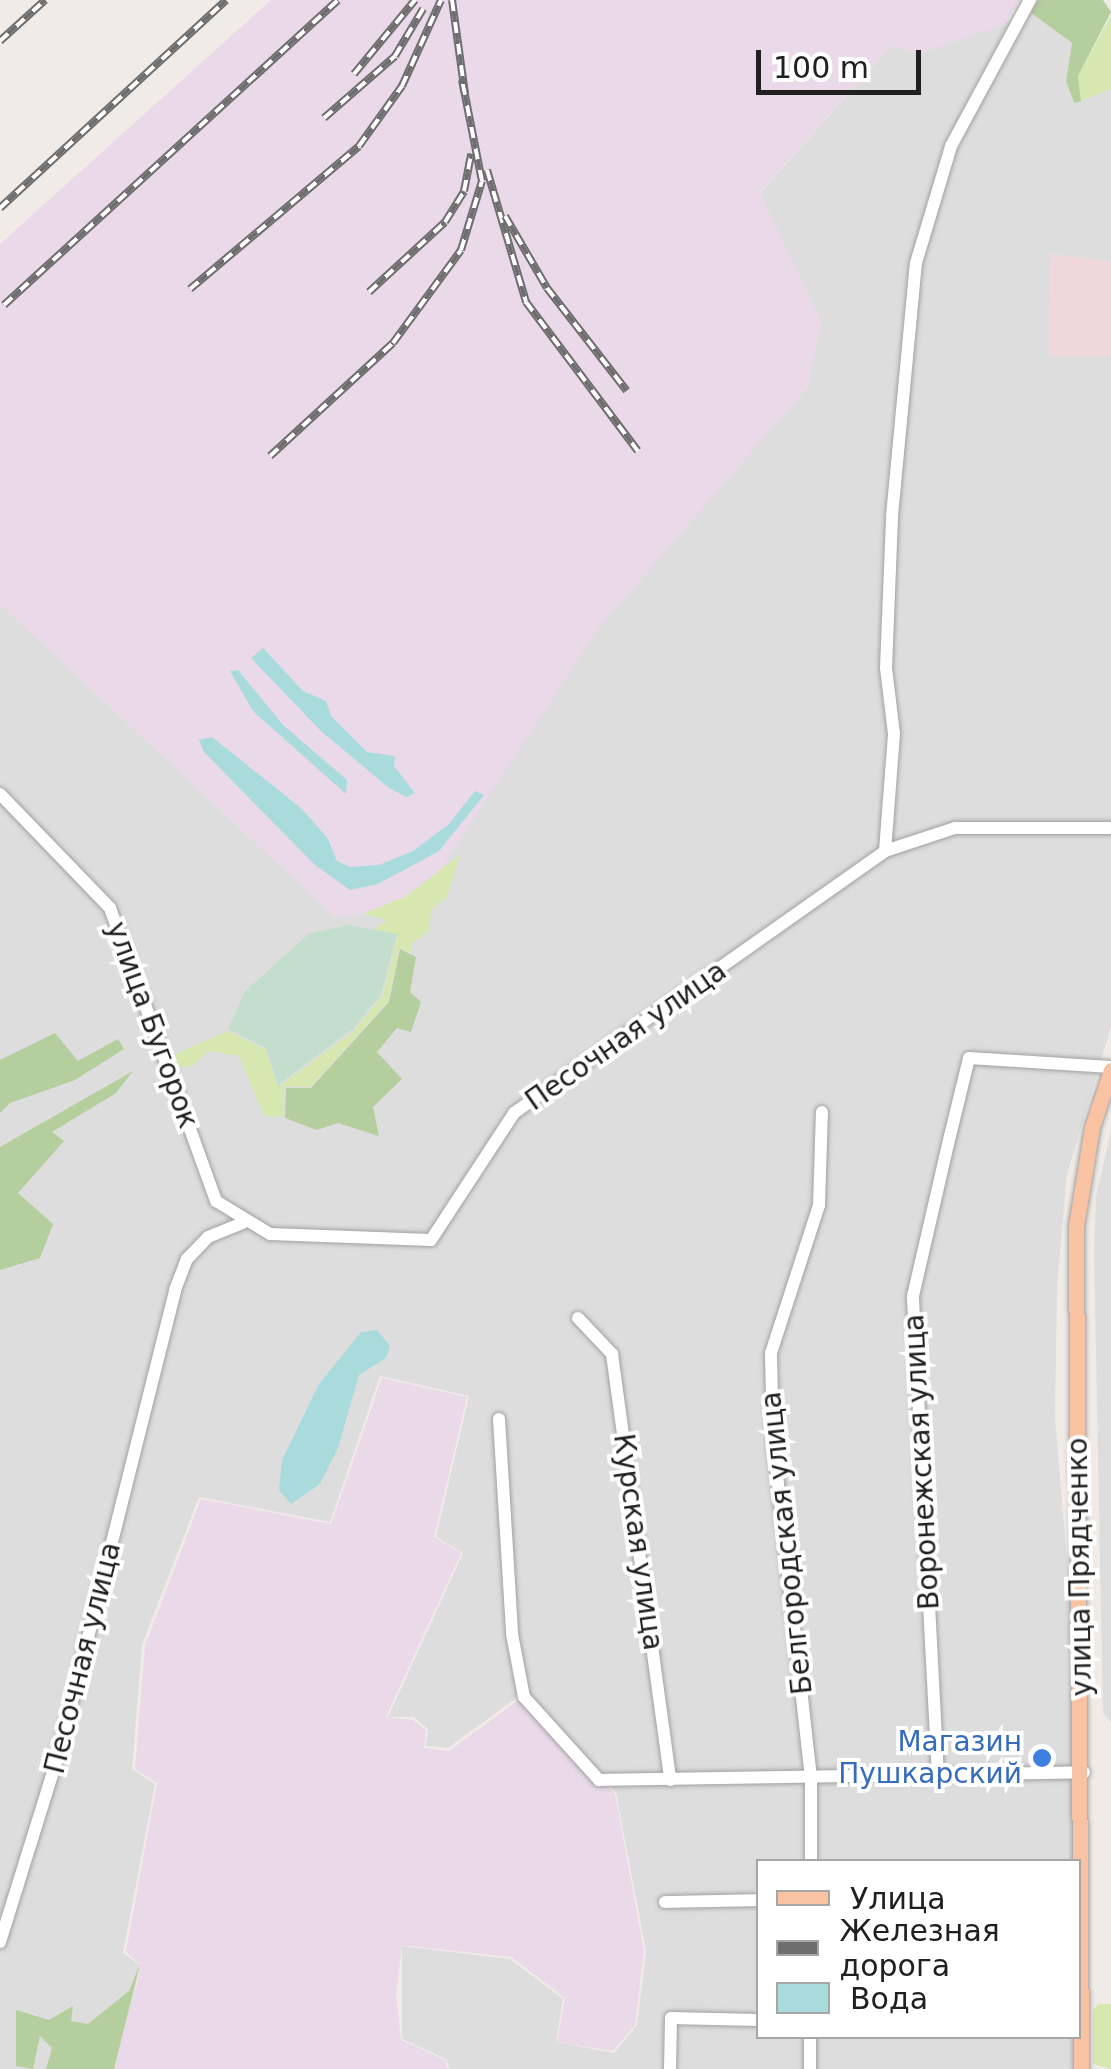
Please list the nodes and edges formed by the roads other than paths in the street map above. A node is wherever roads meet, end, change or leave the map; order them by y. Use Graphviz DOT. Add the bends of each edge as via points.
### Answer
graph roads {
  1 [pos="1030,0"];
  2 [pos="0,794"];
  3 [pos="1111,828"];
  4 [pos="885,851"];
  5 [pos="1111,1069"];
  6 [pos="822,1112"];
  7 [pos="243,1223"];
  8 [pos="578,1318"];
  9 [pos="500,1419"];
  10 [pos="1084,1772"];
  11 [pos="938,1776"];
  12 [pos="812,1778"];
  13 [pos="670,1780"];
  14 [pos="811,1859"];
  15 [pos="1081,1866"];
  16 [pos="756,1900"];
  17 [pos="665,1902"];
  18 [pos="0,1942"];
  19 [pos="756,2020"];
  20 [pos="810,2039"];
  21 [pos="1081,2039"];
  22 [pos="670,2069"];
  23 [pos="810,2069"];
  24 [pos="1082,2069"];
  1 -- 4 [label="street" via="950,146 916,263 892,516 886,668 894,734"];
  2 -- 7 [label="street, улица Бугорок" via="110,908 216,1201"];
  3 -- 4 [label="street" via="955,828"];
  4 -- 7 [label="street, Песочная улица" via="514,1113 431,1240 270,1234"];
  5 -- 10 [label="main road, улица Прядченко" via="1092,1127 1076,1226"];
  5 -- 11 [label="street, Воронежская улица" via="969,1058 913,1296"];
  6 -- 12 [label="street, Белгородская улица" via="819,1205 771,1353 773,1437"];
  7 -- 18 [label="street, Песочная улица" via="208,1237 187,1259 175,1290 55,1768"];
  8 -- 13 [label="street, Курская улица" via="612,1354"];
  9 -- 13 [label="street" via="512,1634 524,1697 598,1780"];
  10 -- 11 [label="street"];
  10 -- 15 [label="main road, улица Прядченко"];
  11 -- 12 [label="street"];
  12 -- 13 [label="street"];
  12 -- 14 [label="street, Белгородская улица"];
  16 -- 17 [label="street"];
  19 -- 22 [label="street" via="671,2018"];
  20 -- 23 [label="street"];
  21 -- 24 [label="main road, улица Прядченко"];
}
